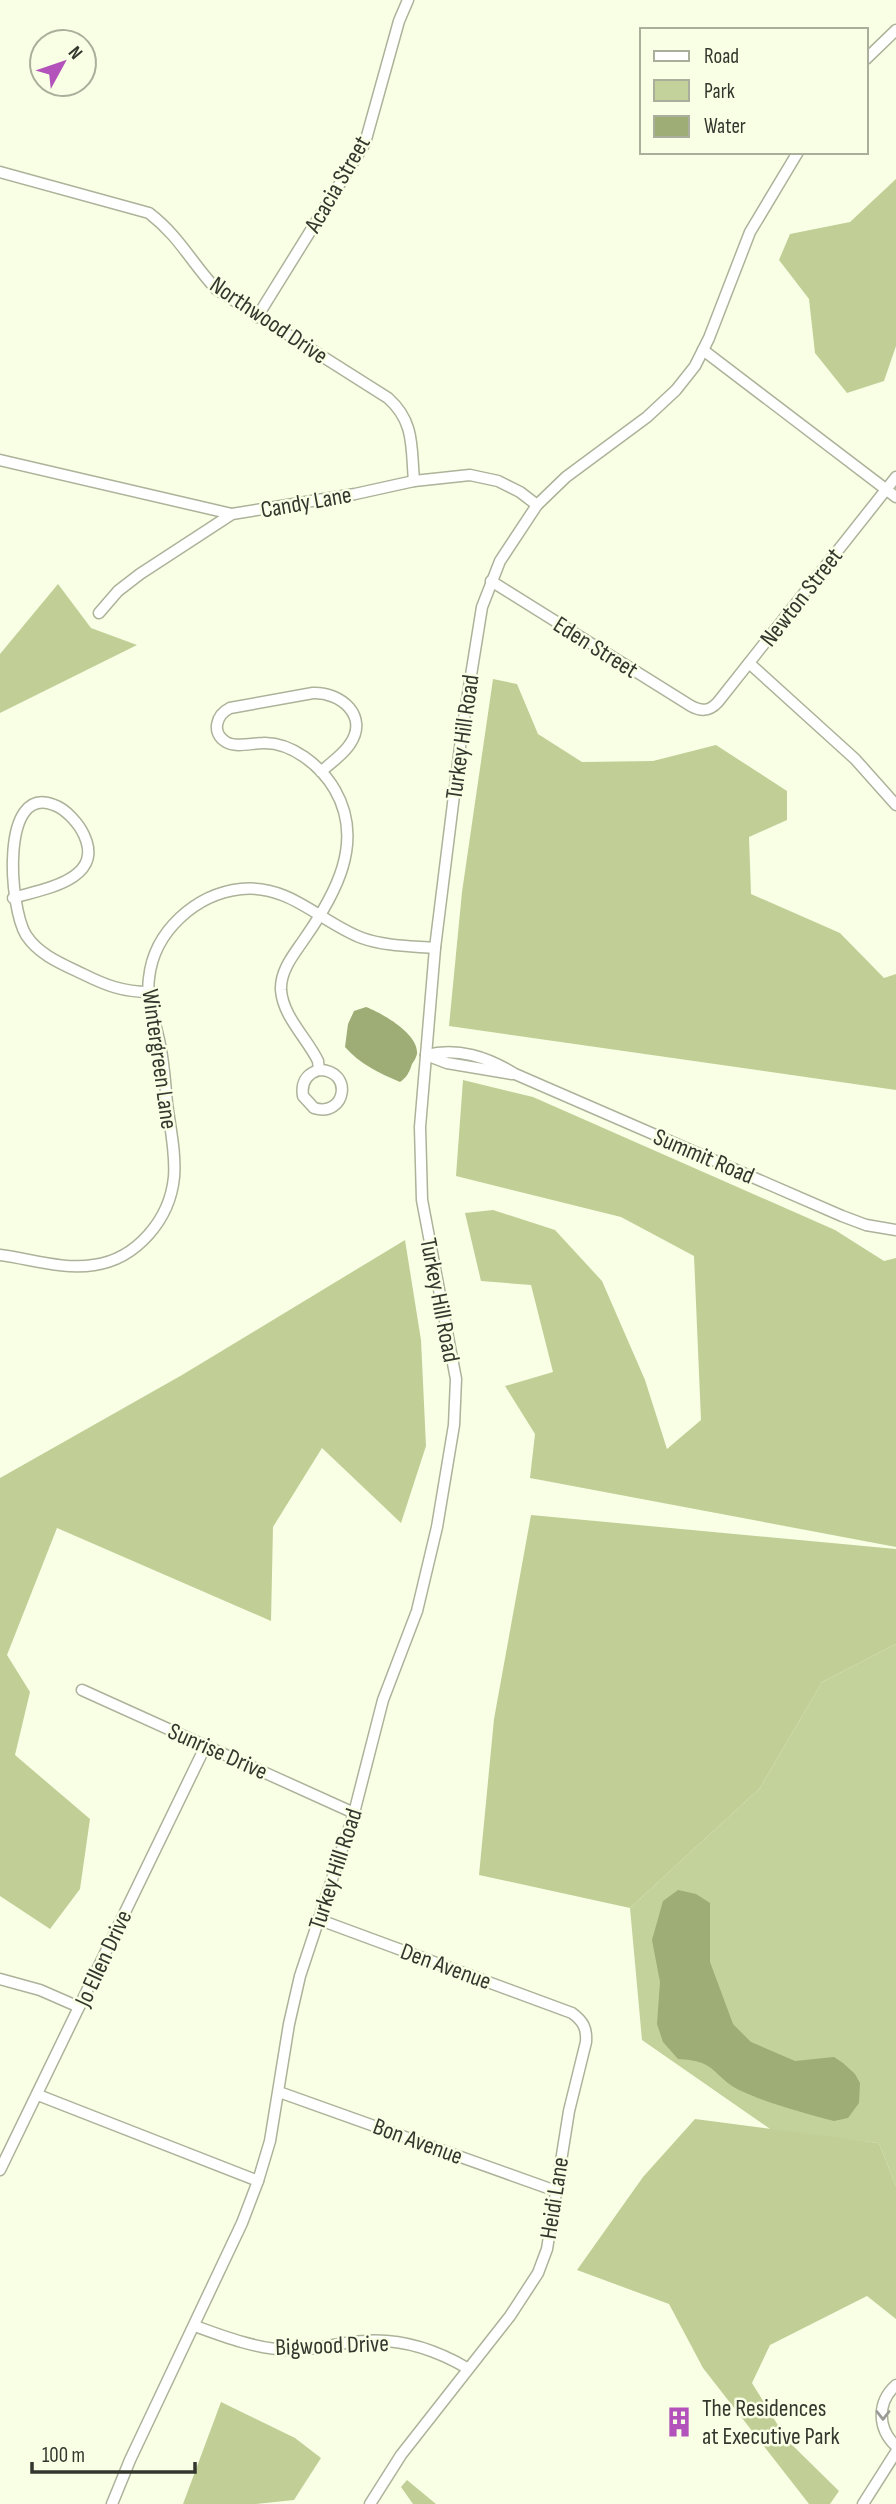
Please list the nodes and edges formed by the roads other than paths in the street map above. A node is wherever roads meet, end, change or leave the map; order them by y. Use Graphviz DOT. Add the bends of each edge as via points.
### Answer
graph roads {
  1 [pos="408,0"];
  2 [pos="896,30"];
  3 [pos="868,57"];
  4 [pos="797,154"];
  5 [pos="0,172"];
  6 [pos="257,317"];
  7 [pos="704,350"];
  8 [pos="0,460"];
  9 [pos="896,477"];
  10 [pos="414,481"];
  11 [pos="886,489"];
  12 [pos="896,497"];
  13 [pos="537,505"];
  14 [pos="232,514"];
  15 [pos="491,581"];
  16 [pos="99,613"];
  17 [pos="749,663"];
  18 [pos="703,711"];
  19 [pos="321,772"];
  20 [pos="896,806"];
  21 [pos="13,898"];
  22 [pos="321,915"];
  23 [pos="435,948"];
  24 [pos="149,992"];
  25 [pos="426,1055"];
  26 [pos="319,1070"];
  27 [pos="896,1230"];
  28 [pos="0,1255"];
  29 [pos="82,1690"];
  30 [pos="205,1745"];
  31 [pos="354,1813"];
  32 [pos="320,1920"];
  33 [pos="0,1979"];
  34 [pos="79,2007"];
  35 [pos="572,2013"];
  36 [pos="279,2092"];
  37 [pos="38,2095"];
  38 [pos="0,2170"];
  39 [pos="258,2181"];
  40 [pos="556,2191"];
  41 [pos="195,2326"];
  42 [pos="467,2368"];
  43 [pos="896,2385"];
  44 [pos="896,2446"];
  45 [pos="896,2452"];
  46 [pos="112,2504"];
  47 [pos="370,2504"];
  48 [pos="863,2504"];
  1 -- 6 [label="street, Acacia Street" via="365,143"];
  2 -- 3 [label="street"];
  4 -- 7 [label="street, Turkey Hill Road" via="750,232"];
  5 -- 6 [label="street, Northwood Drive" via="149,213 169,229 216,289"];
  6 -- 10 [label="street, Northwood Drive" via="398,407 410,430"];
  7 -- 11 [label="street"];
  7 -- 13 [label="street, Turkey Hill Road" via="676,390 647,417 566,477"];
  8 -- 14 [label="street"];
  9 -- 11 [label="street, Newton Street"];
  10 -- 13 [label="street, Candy Lane" via="470,475 498,481"];
  10 -- 14 [label="street, Candy Lane"];
  11 -- 12 [label="street"];
  11 -- 17 [label="street, Newton Street"];
  13 -- 15 [label="street, Turkey Hill Road"];
  14 -- 16 [label="street, Candy Lane" via="132,580"];
  15 -- 18 [label="street, Eden Street"];
  15 -- 23 [label="street, Turkey Hill Road" via="469,684"];
  17 -- 18 [label="street, Newton Street" via="713,707"];
  17 -- 20 [label="street" via="855,759"];
  19 -- 19 [label="street" via="280,744 225,741 216,726 220,715 230,708 313,693 339,698 352,713 355,732 344,751"];
  19 -- 22 [label="street" via="342,804 348,839 341,876"];
  21 -- 21 [label="street" via="11,859 21,820 37,804 54,804 83,833 86,862 68,881"];
  21 -- 24 [label="street" via="20,924 46,956 112,988"];
  22 -- 23 [label="street, Wintergreen Lane" via="365,939"];
  22 -- 24 [label="street, Wintergreen Lane" via="286,895 260,889 234,890 210,898 170,929 152,965"];
  22 -- 26 [label="street" via="290,960 281,991"];
  23 -- 25 [label="street, Turkey Hill Road"];
  24 -- 28 [label="street, Wintergreen Lane" via="160,1043 174,1164 172,1190 157,1225 140,1244 95,1265 69,1266"];
  25 -- 27 [label="street, Summit Road" via="445,1050 496,1063 842,1216"];
  25 -- 31 [label="street, Turkey Hill Road" via="421,1187 457,1403 429,1570 383,1700"];
  29 -- 30 [label="street, Sunrise Drive"];
  30 -- 31 [label="street, Sunrise Drive"];
  30 -- 34 [label="street, Jo Ellen Drive"];
  31 -- 32 [label="street, Turkey Hill Road"];
  32 -- 35 [label="street, Den Avenue"];
  32 -- 36 [label="street, Turkey Hill Road" via="297,1989"];
  33 -- 34 [label="street"];
  34 -- 37 [label="street, Jo Ellen Drive"];
  35 -- 40 [label="street, Heidi Lane" via="582,2020 586,2042"];
  36 -- 39 [label="street, Turkey Hill Road"];
  36 -- 40 [label="street, Bon Avenue"];
  37 -- 38 [label="street, Jo Ellen Drive"];
  37 -- 39 [label="street"];
  39 -- 41 [label="street, Turkey Hill Road"];
  40 -- 42 [label="street, Heidi Lane" via="547,2249 538,2273"];
  41 -- 42 [label="street, Bigwood Drive" via="278,2349 364,2341 401,2343 442,2354"];
  41 -- 46 [label="street, Turkey Hill Road"];
  42 -- 47 [label="street"];
  43 -- 44 [label="street, one-way" via="886,2397 881,2416 886,2434"];
  45 -- 48 [label="street"];
}
